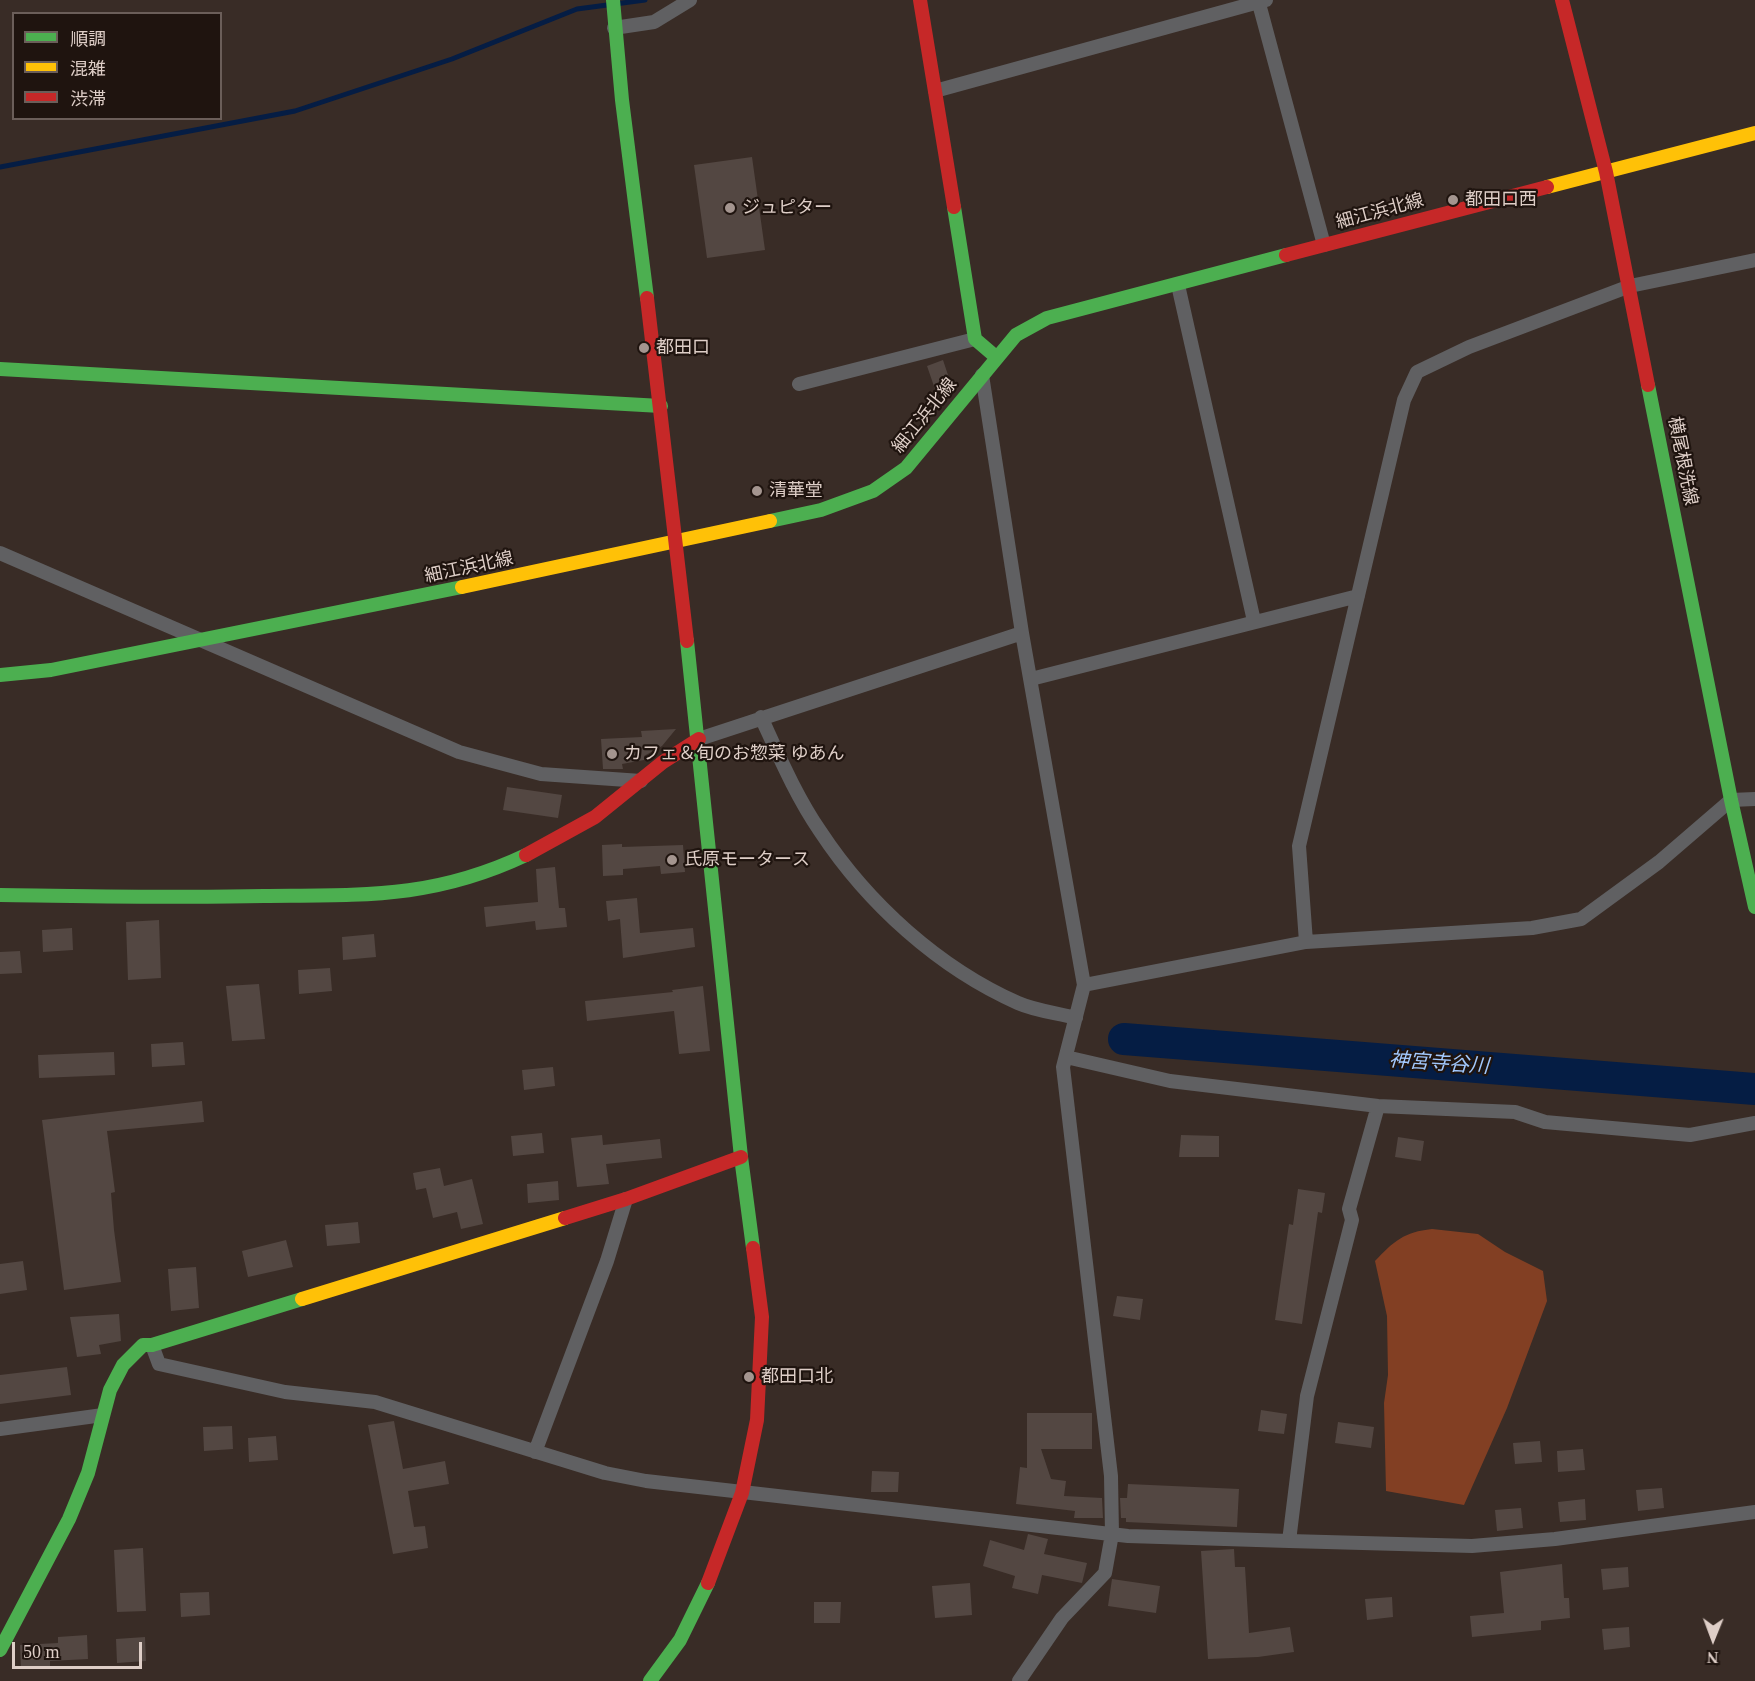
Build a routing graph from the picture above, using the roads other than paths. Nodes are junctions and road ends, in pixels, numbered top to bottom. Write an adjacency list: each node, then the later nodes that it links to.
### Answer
1 (613, 0): 6 (street)
2 (690, 0): 6 (street)
3 (920, 0): 7 (street)
4 (1562, 0): 9 (street, 横尾根洗線)
5 (1261, 1): 7 (street); 10 (street)
6 (614, 24): 19 (street)
7 (935, 91): 14 (street)
8 (1755, 133): 9 (street)
9 (1606, 172): 10 (street, 細江浜北線); 13 (street, 横尾根洗線)
10 (1324, 245): 12 (street, 細江浜北線)
11 (1755, 260): 13 (street)
12 (1178, 285): 15 (street, 細江浜北線); 23 (street)
13 (1630, 286): 22 (street); 32 (street, 横尾根洗線)
14 (975, 339): 15 (street); 18 (street)
15 (996, 357): 17 (street, 細江浜北線)
16 (0, 369): 19 (street)
17 (982, 375): 20 (street, 細江浜北線); 24 (street)
18 (799, 384)
19 (661, 406): 20 (street)
20 (677, 540): 25 (street, 細江浜北線); 29 (street)
21 (0, 553): 25 (street)
22 (1358, 596): 23 (street); 35 (street)
23 (1254, 621): 27 (street)
24 (1023, 633): 27 (street); 28 (street)
25 (202, 639): 26 (street, 細江浜北線); 30 (street)
26 (0, 675)
27 (1031, 679): 36 (street)
28 (761, 717): 29 (street); 37 (street)
29 (699, 738): 30 (street); 41 (street)
30 (641, 781): 33 (street)
31 (1755, 799): 32 (street)
32 (1731, 800): 34 (street, 横尾根洗線); 35 (street)
33 (0, 895)
34 (1755, 907)
35 (1306, 942): 36 (street)
36 (1084, 985): 37 (street)
37 (1076, 1017): 38 (street)
38 (1066, 1058): 39 (street); 49 (street)
39 (1378, 1106): 40 (street); 50 (street)
40 (1755, 1123)
41 (741, 1157): 42 (street); 47 (street)
42 (626, 1199): 43 (street); 46 (street)
43 (152, 1345): 44 (street); 46 (street)
44 (103, 1415): 45 (street); 51 (street)
45 (0, 1429)
46 (535, 1452): 47 (street)
47 (742, 1493): 49 (street); 52 (street)
48 (1755, 1512): 50 (street)
49 (1112, 1534): 50 (street); 53 (street)
50 (1289, 1541)
51 (0, 1650)
52 (650, 1681)
53 (1019, 1681)

